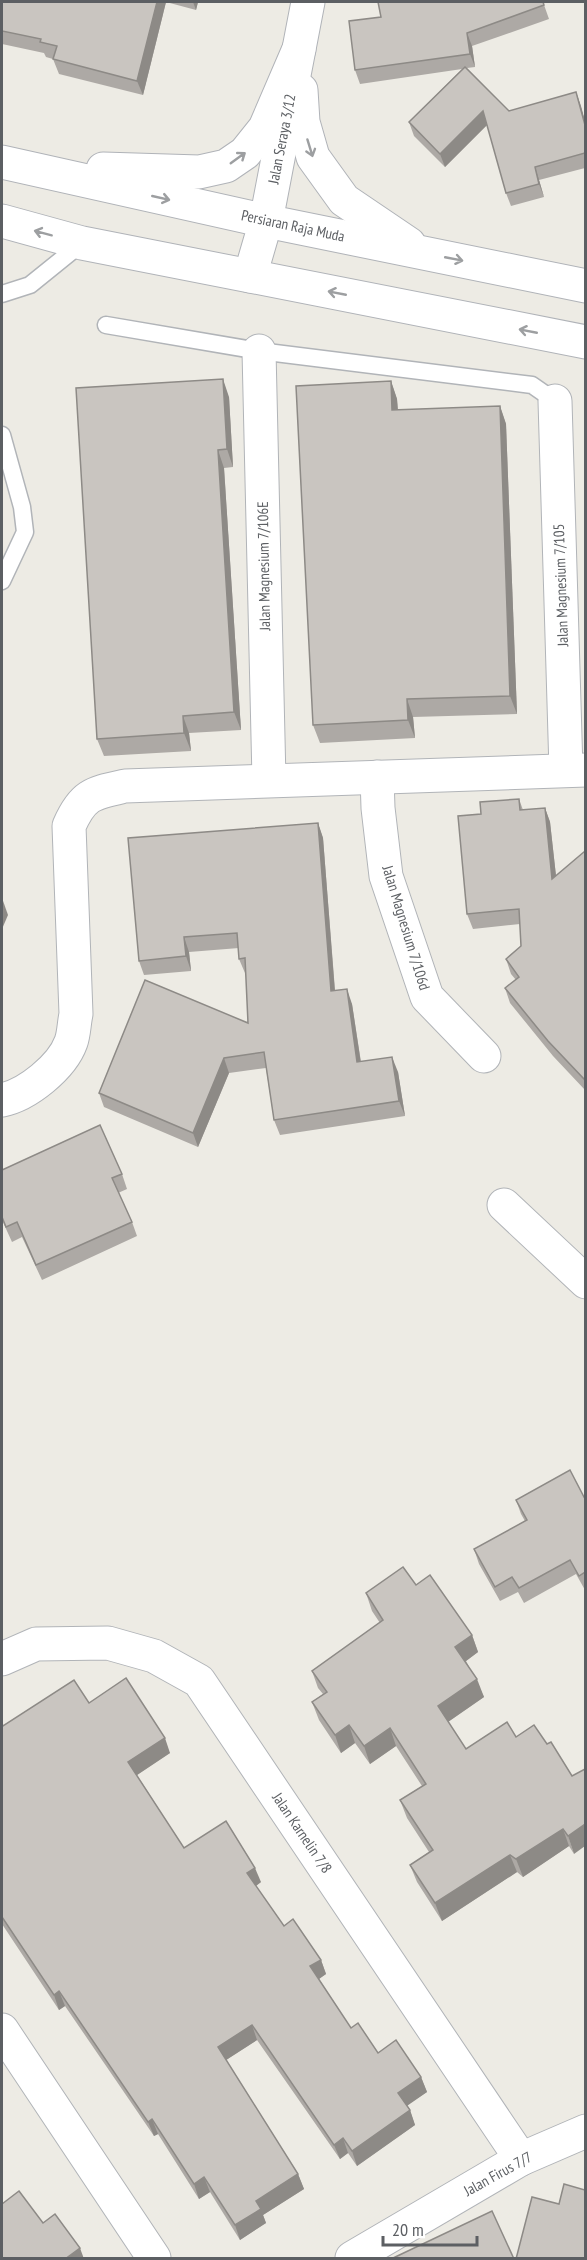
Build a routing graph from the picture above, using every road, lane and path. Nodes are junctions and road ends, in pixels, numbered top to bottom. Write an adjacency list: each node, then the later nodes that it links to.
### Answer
1 (308, 2): 2 (street, Jalan Seraya 3/12)
2 (299, 49): 3 (street, one-way to 2); 5 (street, Jalan Seraya 3/12); 7 (street, one-way to 7)
3 (8, 163): 5 (street, Persiaran Raja Muda, one-way to 5)
4 (2, 221): 6 (street, one-way to 4)
5 (266, 221): 7 (street, Persiaran Raja Muda); 8 (street, Jalan Seraya 3/12)
6 (82, 243): 8 (street); 10 (lane)
7 (423, 253): 9 (street, Persiaran Raja Muda, one-way to 9)
8 (250, 276): 12 (street, one-way to 8)
9 (585, 286)
10 (2, 294)
11 (106, 325): 13 (lane)
12 (585, 342)
13 (259, 351): 14 (lane); 20 (street, Jalan Magnesium 7/106E)
14 (555, 400): 16 (street, Jalan Magnesium 7/105)
15 (2, 435): 17 (lane)
16 (572, 549): 18 (street, Jalan Magnesium 7/105)
17 (2, 581)
18 (576, 770): 19 (street)
19 (377, 777): 20 (street); 21 (street, Jalan Magnesium 7/106d)
20 (270, 780): 22 (street)
21 (483, 1056)
22 (2, 1101)
23 (504, 1205): 24 (street)
24 (585, 1282)
25 (2, 1659): 28 (street, Jalan Karnelin 7/8)
26 (2, 2030): 29 (street)
27 (585, 2131): 28 (street, Jalan Firus 7/7)
28 (520, 2159): 30 (street, Jalan Firus 7/7)
29 (154, 2259)
30 (352, 2259)

